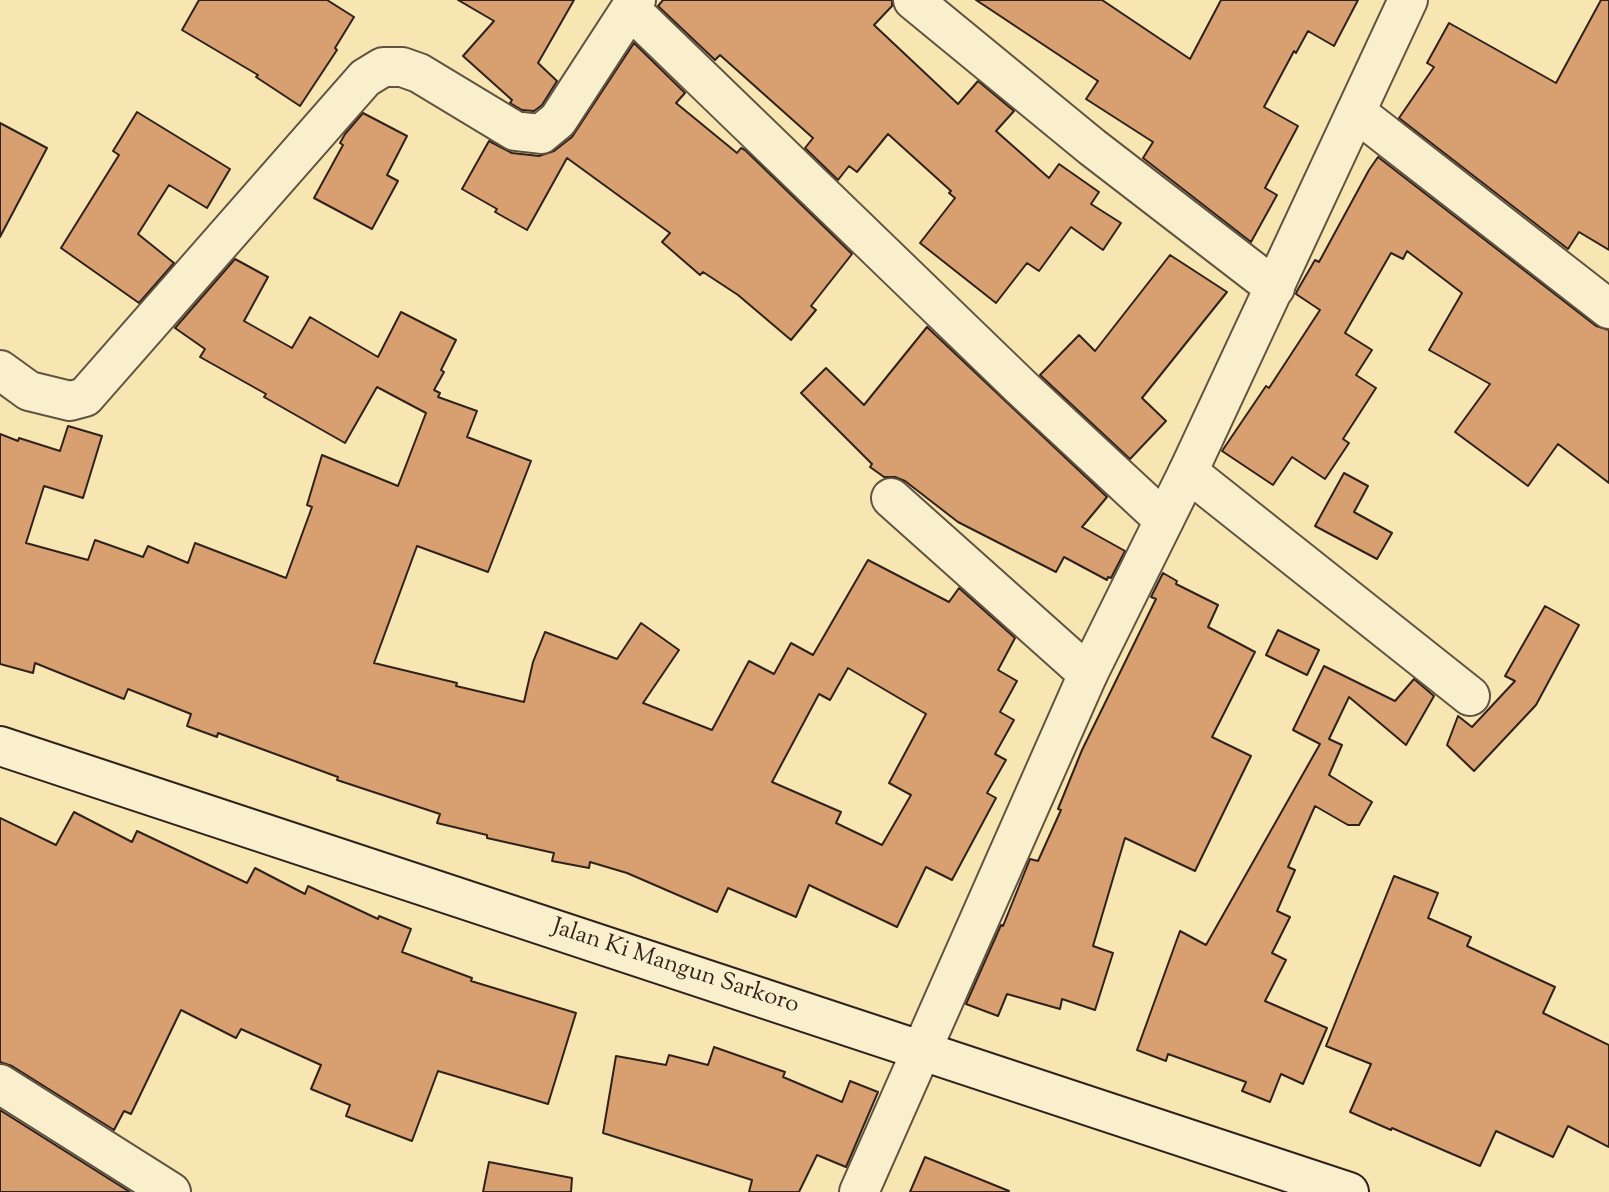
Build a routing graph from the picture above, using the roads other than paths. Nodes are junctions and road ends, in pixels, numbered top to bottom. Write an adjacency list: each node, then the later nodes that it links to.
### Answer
1 (913, 0): 5 (street)
2 (1408, 0): 4 (street)
3 (633, 5): 7 (street); 10 (street)
4 (1356, 112): 5 (street); 6 (street)
5 (1275, 288): 8 (street)
6 (1606, 302)
7 (0, 370)
8 (1188, 472): 10 (street); 12 (street)
9 (891, 498): 11 (street)
10 (1164, 520): 11 (street)
11 (1088, 674): 14 (street)
12 (1470, 696)
13 (0, 746): 14 (street, Jalan Ki Mangun Sarkoro)
14 (922, 1050): 17 (street); 18 (street, Jalan Ki Mangun Sarkoro)
15 (0, 1084): 16 (street)
16 (171, 1192)
17 (859, 1192)
18 (1349, 1192)

